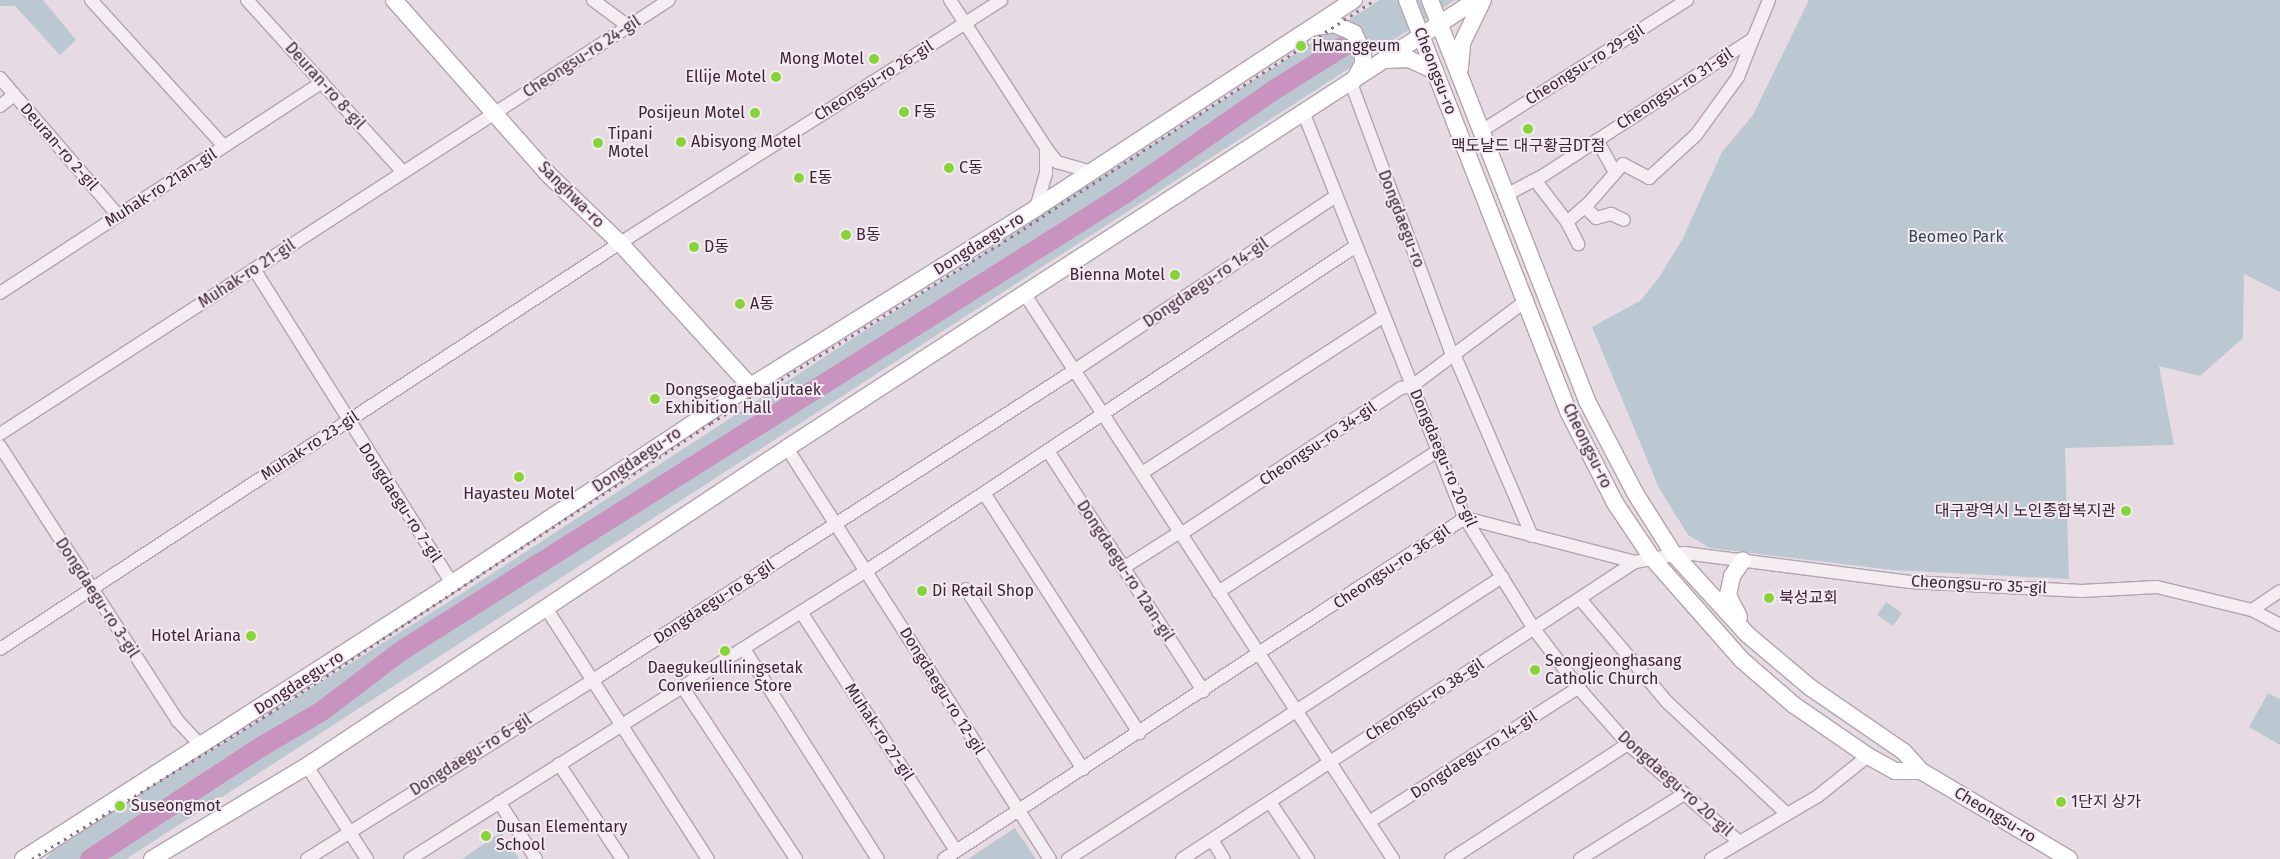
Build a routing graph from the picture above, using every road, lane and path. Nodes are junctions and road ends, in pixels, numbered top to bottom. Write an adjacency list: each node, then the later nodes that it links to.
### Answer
1 (91, 0): 35 (street)
2 (394, 0): 31 (main road, Sanghwa-ro)
3 (593, 0): 19 (street)
4 (669, 0): 19 (street, Cheongsu-ro 24-gil)
5 (950, 0): 17 (street)
6 (1001, 0): 17 (street, Cheongsu-ro 26-gil)
7 (1346, 0): 16 (main road)
8 (1354, 0): 16 (main road, Dongdaegu-ro)
9 (1407, 0): 21 (main road, Cheongsu-ro)
10 (1430, 0): 18 (main road, Cheongsu-ro)
11 (1476, 0): 18 (main road)
12 (1483, 0): 26 (main road)
13 (1687, 0): 33 (street, Cheongsu-ro 29-gil)
14 (1769, 0): 22 (street, Cheongsu-ro 31-gil)
15 (253, 2): 27 (street, Deuran-ro 8-gil)
16 (1334, 13): 20 (main road, Dongdaegu-ro)
17 (965, 23): 36 (street); 48 (street, Cheongsu-ro 26-gil)
18 (1440, 24): 21 (main road); 26 (main road, Cheongsu-ro)
19 (628, 26): 31 (street, Cheongsu-ro 24-gil)
20 (1313, 29): 28 (main road); 39 (main road, Dongdaegu-ro)
21 (1422, 35): 23 (main road); 24 (main road, Cheongsu-ro)
22 (1753, 39): 34 (street, Cheongsu-ro 31-gil); 37 (street, Cheongsu-ro 31-gil)
23 (1382, 61): 24 (main road); 28 (main road)
24 (1435, 71): 54 (main road, Cheongsu-ro)
25 (0, 78): 29 (street, Deuran-ro 2-gil)
26 (1462, 80): 33 (main road, Cheongsu-ro)
27 (322, 82): 35 (street, Muhak-ro 21an-gil); 38 (street, Deuran-ro 8-gil)
28 (1350, 83): 32 (main road); 56 (street, Dongdaegu-ro)
29 (14, 95): 30 (street); 45 (street, Deuran-ro 2-gil)
30 (0, 106)
31 (494, 113): 38 (street, Muhak-ro 21-gil); 48 (main road, Sanghwa-ro)
32 (1304, 114): 42 (street, Dongdaegu-ro 20-gil); 53 (main road)
33 (1483, 130): 41 (main road, Cheongsu-ro)
34 (1597, 140): 37 (street); 40 (street, Cheongsu-ro 31-gil)
35 (224, 146): 45 (street, Muhak-ro 21an-gil)
36 (1046, 148): 39 (street); 44 (street)
37 (1614, 171): 43 (street)
38 (403, 172): 51 (street, Muhak-ro 21-gil)
39 (1092, 172): 44 (main road, Dongdaegu-ro)
40 (1535, 180): 41 (street, Cheongsu-ro 31-gil); 47 (street)
41 (1506, 195): 73 (main road, Cheongsu-ro)
42 (1336, 196): 50 (street, Dongdaegu-ro 20-gil); 57 (street, Dongdaegu-ro 14-gil)
43 (1585, 207): 46 (street); 47 (street)
44 (1036, 208): 59 (main road, Dongdaegu-ro)
45 (118, 215): 52 (street, Muhak-ro 21an-gil)
46 (1624, 220)
47 (1567, 222): 49 (street)
48 (620, 243): 59 (main road, Sanghwa-ro); 61 (street, Muhak-ro 23-gil)
49 (1578, 244)
50 (1356, 246): 55 (street, Dongdaegu-ro 20-gil); 60 (street)
51 (254, 269): 61 (street, Dongdaegu-ro 7-gil); 62 (street, Muhak-ro 21-gil)
52 (0, 293)
53 (1024, 293): 57 (street); 64 (main road)
54 (1527, 300): 56 (street, Cheongsu-ro 34-gil); 74 (main road, Cheongsu-ro)
55 (1384, 316): 58 (street, Dongdaegu-ro 20-gil); 67 (street)
56 (1453, 354): 58 (street, Cheongsu-ro 34-gil); 72 (street)
57 (1076, 370): 60 (street); 70 (street)
58 (1412, 386): 66 (street, Dongdaegu-ro 20-gil); 71 (street, Cheongsu-ro 34-gil)
59 (750, 387): 80 (main road, Dongdaegu-ro)
60 (1105, 414): 65 (street); 67 (street)
61 (348, 422): 80 (street, Dongdaegu-ro 7-gil); 81 (street, Muhak-ro 23-gil)
62 (0, 434)
63 (0, 446): 81 (street, Dongdaegu-ro 3-gil)
64 (787, 448): 70 (street, Dongdaegu-ro 12-gil); 86 (main road)
65 (1048, 451): 68 (street); 77 (street, Dongdaegu-ro 12an-gil)
66 (1438, 451): 69 (street, Dongdaegu-ro 20-gil); 84 (street)
67 (1142, 473): 71 (street)
68 (984, 494): 78 (street); 101 (street)
69 (1465, 518): 72 (street, Cheongsu-ro 36-gil); 79 (street, Dongdaegu-ro 20-gil); 94 (street, Cheongsu-ro 36-gil)
70 (835, 523): 78 (street, Dongdaegu-ro 12-gil); 95 (street, Dongdaegu-ro 8-gil)
71 (1181, 533): 77 (street); 84 (street)
72 (1532, 536): 76 (street, Cheongsu-ro 36-gil)
73 (1673, 553): 74 (street, Cheongsu-ro 36-gil); 75 (street, Cheongsu-ro 35-gil); 91 (main road, Cheongsu-ro)
74 (1652, 558): 76 (street, Cheongsu-ro 36-gil); 104 (main road, Cheongsu-ro)
75 (1744, 560): 87 (street, Cheongsu-ro 35-gil); 91 (main road)
76 (1635, 562): 85 (street, Cheongsu-ro 38-gil)
77 (1123, 568): 98 (street, Dongdaegu-ro 12an-gil)
78 (866, 571): 88 (street); 113 (street, Dongdaegu-ro 12-gil)
79 (1502, 577): 90 (street, Dongdaegu-ro 20-gil); 99 (street)
80 (452, 584): 103 (main road, Dongdaegu-ro)
81 (91, 589): 92 (street, Muhak-ro 23-gil); 103 (street, Dongdaegu-ro 3-gil)
82 (966, 589): 108 (street)
83 (2280, 591): 87 (street)
84 (1218, 592): 94 (street)
85 (1580, 600): 90 (street, Cheongsu-ro 38-gil); 114 (street)
86 (546, 608): 95 (street); 107 (main road)
87 (2252, 610): 89 (street, Cheongsu-ro 35-gil)
88 (801, 612): 93 (street); 120 (street, Muhak-ro 27-gil)
89 (2280, 625)
90 (1534, 629): 96 (street, Dongdaegu-ro 20-gil); 105 (street, Cheongsu-ro 38-gil)
91 (1748, 635): 109 (main road, Cheongsu-ro)
92 (0, 648)
93 (744, 649): 97 (street); 131 (street)
94 (1258, 656): 98 (street, Cheongsu-ro 36-gil); 99 (street)
95 (593, 680): 100 (street); 116 (street, Dongdaegu-ro 6-gil)
96 (1579, 687): 102 (street, Dongdaegu-ro 20-gil); 115 (street, Dongdaegu-ro 14-gil)
97 (683, 688): 100 (street); 130 (street)
98 (1203, 691): 101 (street, Cheongsu-ro 36-gil)
99 (1295, 711): 105 (street); 134 (street)
100 (621, 725): 106 (street); 129 (street)
101 (1139, 732): 108 (street, Cheongsu-ro 36-gil)
102 (1628, 744): 110 (street, Dongdaegu-ro 20-gil); 139 (street)
103 (201, 746): 119 (main road, Dongdaegu-ro)
104 (1868, 756): 109 (main road, Cheongsu-ro); 114 (street)
105 (1330, 763): 112 (street, Cheongsu-ro 38-gil); 115 (street)
106 (559, 764): 111 (street); 128 (street)
107 (308, 766): 116 (street); 123 (main road)
108 (1083, 769): 113 (street, Cheongsu-ro 36-gil)
109 (1921, 771): 142 (main road, Cheongsu-ro)
110 (1684, 794): 118 (street, Dongdaegu-ro 20-gil); 140 (street)
111 (499, 802): 126 (street); 127 (street)
112 (1270, 802): 117 (street, Cheongsu-ro 38-gil); 137 (street)
113 (1018, 811): 120 (street, Cheongsu-ro 36-gil); 133 (street, Dongdaegu-ro 12-gil)
114 (1787, 814): 118 (street)
115 (1369, 822): 138 (street)
116 (349, 830): 124 (street, Dongdaegu-ro 6-gil); 125 (street)
117 (1212, 840): 135 (street, Cheongsu-ro 38-gil); 136 (street)
118 (1739, 842): 141 (street)
119 (48, 843): 121 (main road, Dongdaegu-ro); 122 (main road)
120 (956, 851): 132 (street, Cheongsu-ro 36-gil)
121 (23, 859)
122 (40, 859)
123 (152, 859)
124 (307, 859)
125 (367, 859)
126 (410, 859)
127 (536, 859)
128 (622, 859)
129 (708, 859)
130 (796, 859)
131 (878, 859)
132 (944, 859)
133 (1050, 859)
134 (1068, 859)
135 (1182, 859)
136 (1224, 859)
137 (1308, 859)
138 (1393, 859)
139 (1451, 859)
140 (1580, 859)
141 (1711, 859)
142 (2069, 859)

